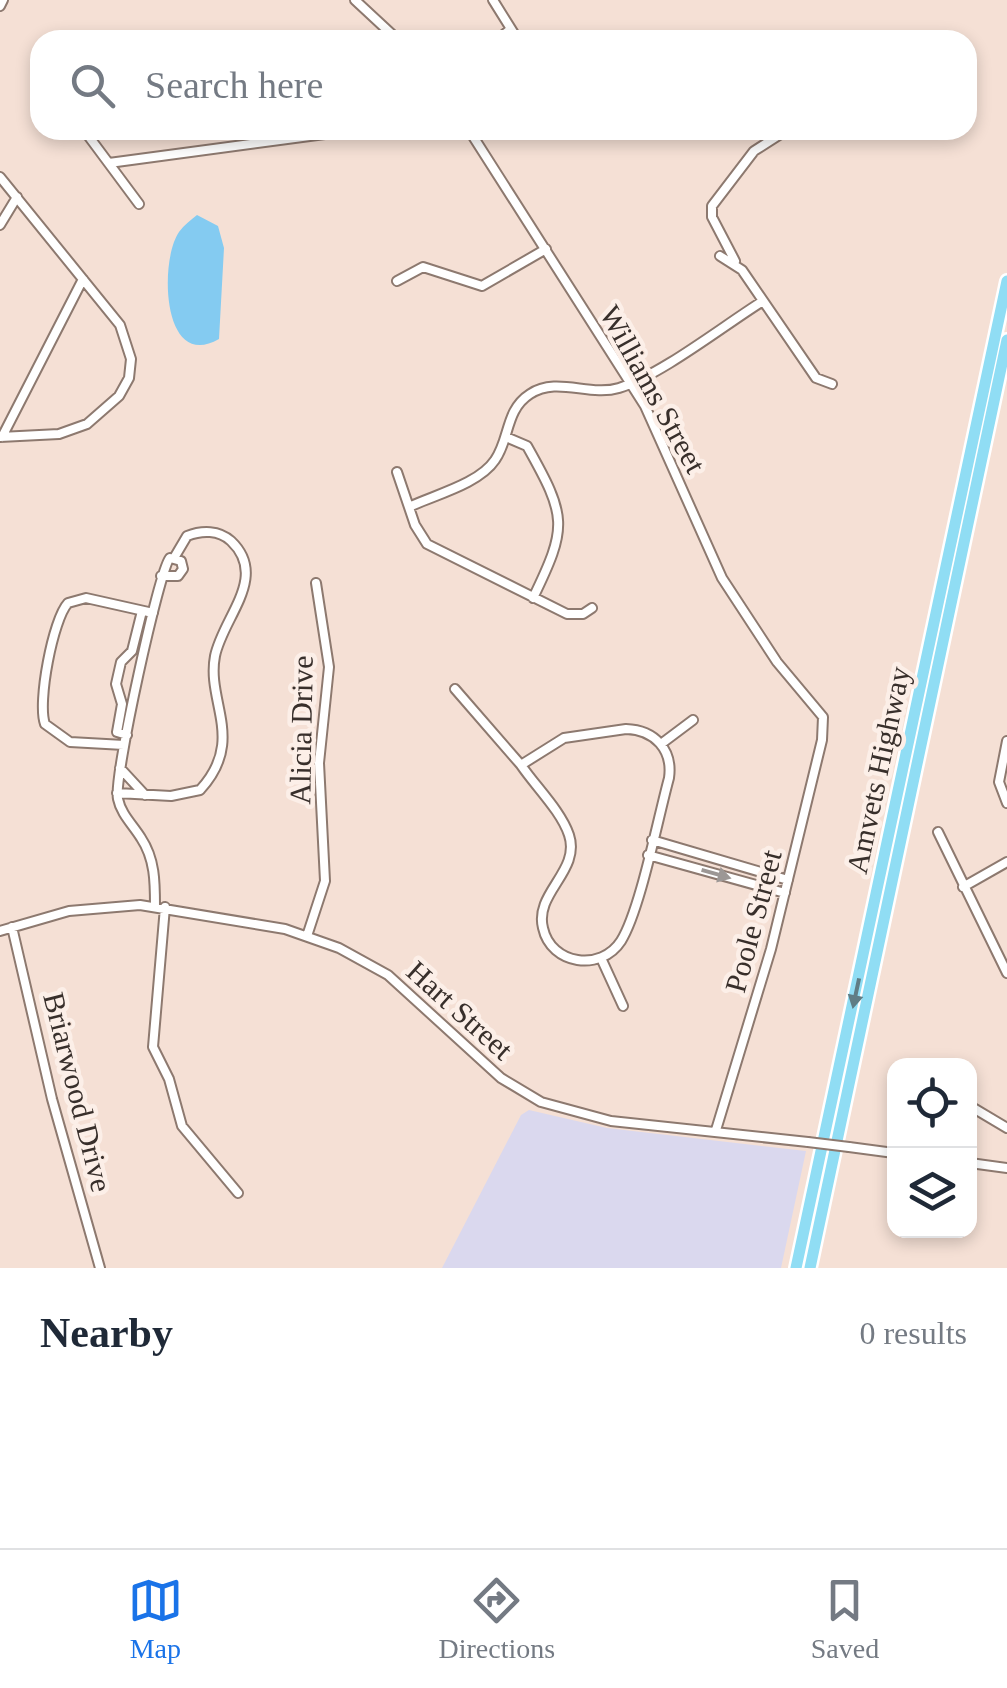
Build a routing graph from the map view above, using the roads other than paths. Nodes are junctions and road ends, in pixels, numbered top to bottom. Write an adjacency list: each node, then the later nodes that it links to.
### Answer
1 (355, 0): 4 (street)
2 (493, 0): 3 (street)
3 (510, 29)
4 (387, 30)
5 (92, 140): 9 (street)
6 (280, 140): 9 (street)
7 (475, 140): 14 (street, Williams Street)
8 (771, 140): 16 (street)
9 (109, 163): 12 (street)
10 (0, 177): 11 (street)
11 (17, 197): 13 (street); 17 (street)
12 (139, 204)
13 (0, 224)
14 (546, 249): 18 (street); 22 (street, Williams Street)
15 (720, 256): 16 (street)
16 (734, 262): 20 (street)
17 (83, 279): 25 (street); 25 (street)
18 (396, 281)
19 (1007, 281): 67 (highway, Amvets Highway, one-way to 67)
20 (763, 301): 22 (street); 23 (street)
21 (1007, 340): 68 (highway, Amvets Highway)
22 (632, 384): 24 (street); 37 (street, Williams Street)
23 (832, 384)
24 (506, 436): 27 (street); 31 (street)
25 (1, 437)
26 (397, 472): 27 (street)
27 (408, 507): 31 (street)
28 (174, 558): 29 (street); 29 (street); 44 (street)
29 (162, 576): 34 (street)
30 (316, 583): 55 (street, Alicia Drive)
31 (533, 598): 32 (street)
32 (592, 608)
33 (142, 610): 34 (street); 38 (street); 38 (street)
34 (153, 613): 38 (street)
35 (455, 689): 41 (street)
36 (694, 720): 40 (street)
37 (824, 721): 50 (street, Poole Street)
38 (126, 740): 42 (street)
39 (1007, 741): 45 (street)
40 (661, 744): 41 (street); 47 (street)
41 (521, 765): 56 (street)
42 (120, 768): 43 (street); 44 (street)
43 (116, 793): 44 (street); 53 (street)
44 (145, 796)
45 (1007, 803)
46 (938, 832): 51 (street)
47 (652, 840): 48 (street); 50 (street)
48 (648, 855): 52 (street, one-way to 52); 56 (street)
49 (1007, 862): 51 (street)
50 (788, 880): 52 (street, Poole Street)
51 (964, 887): 57 (street)
52 (784, 893): 61 (street, Poole Street)
53 (160, 906): 54 (street, Hart Street); 55 (street, Hart Street); 65 (street)
54 (4, 927): 66 (street, Briarwood Drive)
55 (307, 936): 61 (street, Hart Street)
56 (601, 958): 58 (street)
57 (1007, 973)
58 (623, 1006)
59 (977, 1110): 60 (street)
60 (1007, 1128)
61 (716, 1130): 62 (street, Hart Street, bridge)
62 (887, 1152)
63 (977, 1165): 64 (street)
64 (1007, 1168)
65 (238, 1194)
66 (100, 1268)
67 (796, 1268)
68 (810, 1268)

